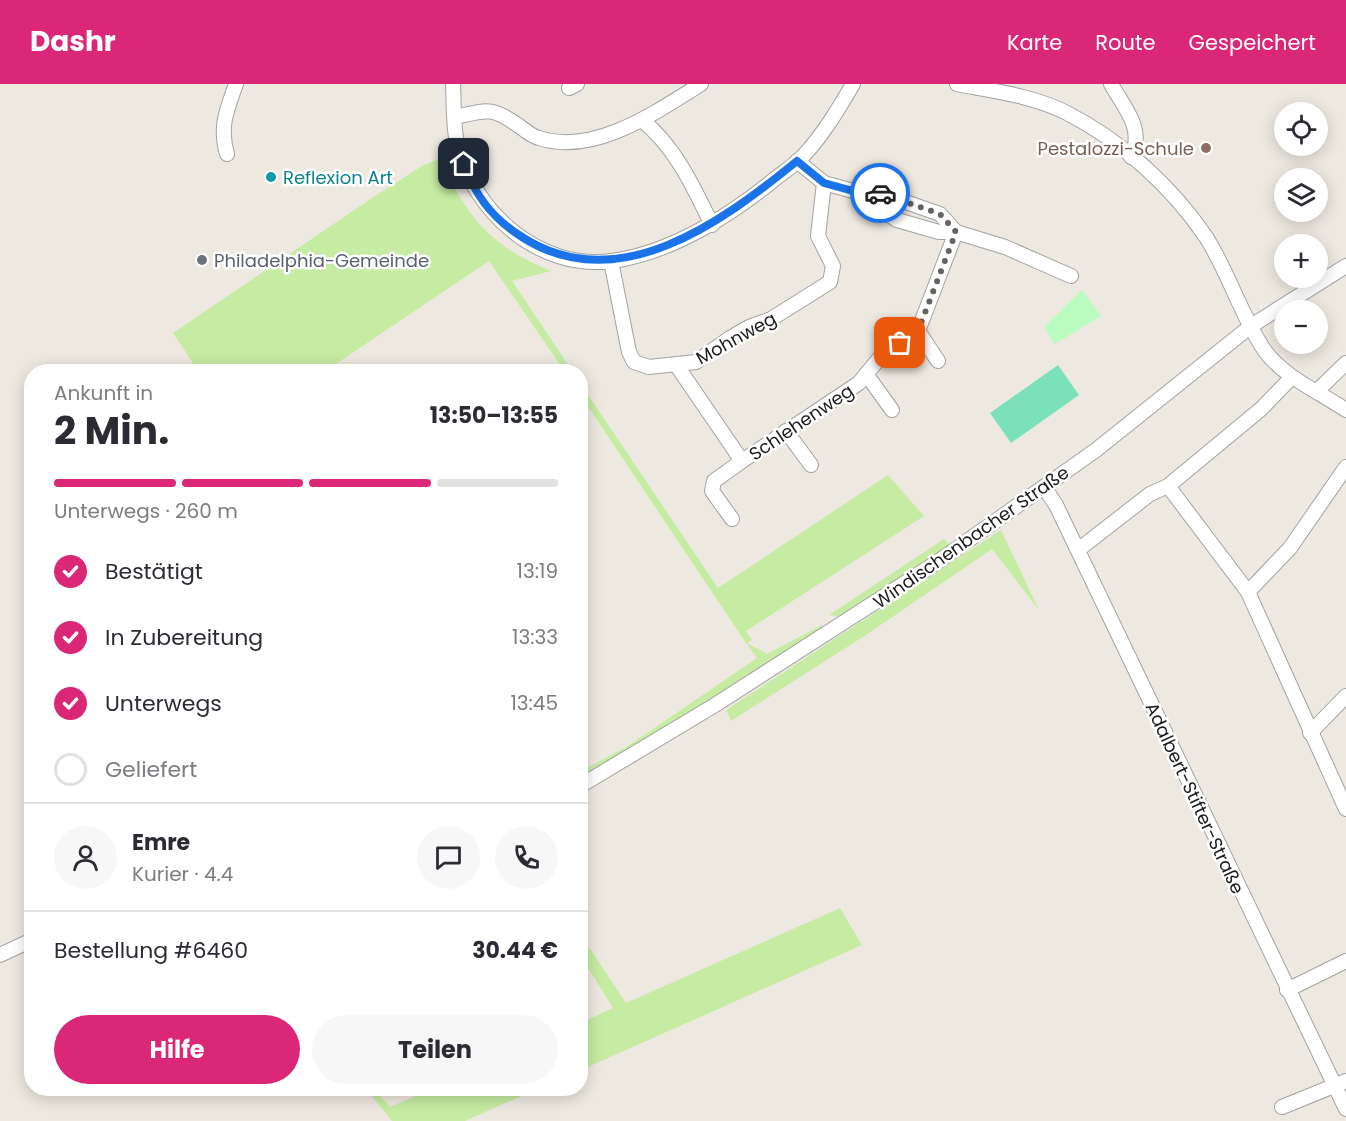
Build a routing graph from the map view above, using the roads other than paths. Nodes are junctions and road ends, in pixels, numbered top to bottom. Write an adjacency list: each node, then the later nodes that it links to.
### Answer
1 (236, 84): 9 (street)
2 (453, 84): 7 (street)
3 (700, 84): 8 (street)
4 (853, 84): 11 (street)
5 (957, 84): 10 (street)
6 (1111, 84): 10 (street)
7 (455, 117): 8 (street); 16 (street)
8 (642, 120): 14 (street)
9 (227, 154)
10 (1131, 157): 19 (street)
11 (797, 161): 12 (street); 14 (street)
12 (824, 183): 13 (street); 23 (street, Mohnweg)
13 (867, 191): 15 (street); 15 (street)
14 (712, 225): 16 (street)
15 (956, 232): 18 (street); 20 (street)
16 (611, 261): 23 (street, Mohnweg)
17 (1346, 266): 19 (street, Windischenbacher Straße)
18 (1071, 276)
19 (1251, 326): 25 (street); 34 (street, Windischenbacher Straße)
20 (918, 331): 21 (street); 24 (street, Schlehenweg)
21 (938, 361)
22 (1346, 363): 26 (street)
23 (677, 366): 30 (street, Schlehenweg)
24 (866, 374): 27 (street); 29 (street, Schlehenweg)
25 (1292, 376): 26 (street); 33 (street)
26 (1317, 391): 28 (street)
27 (892, 410)
28 (1346, 410)
29 (786, 431): 30 (street, Schlehenweg); 31 (street)
30 (742, 461): 35 (street)
31 (811, 465)
32 (1346, 468): 37 (street)
33 (1168, 486): 36 (street); 37 (street)
34 (1044, 487): 36 (street, Adalbert-Stifter-Straße); 40 (street, Windischenbacher Straße)
35 (732, 519)
36 (1078, 550): 45 (street, Adalbert-Stifter-Straße)
37 (1248, 592): 39 (street)
38 (1346, 696): 39 (street)
39 (1310, 733): 41 (street)
40 (588, 781)
41 (1346, 809)
42 (24, 943): 43 (street)
43 (2, 953)
44 (1346, 961): 45 (street)
45 (1287, 990): 46 (street, Adalbert-Stifter-Straße)
46 (1340, 1083): 47 (street); 48 (street, Adalbert-Stifter-Straße)
47 (1282, 1107)
48 (1346, 1109)

